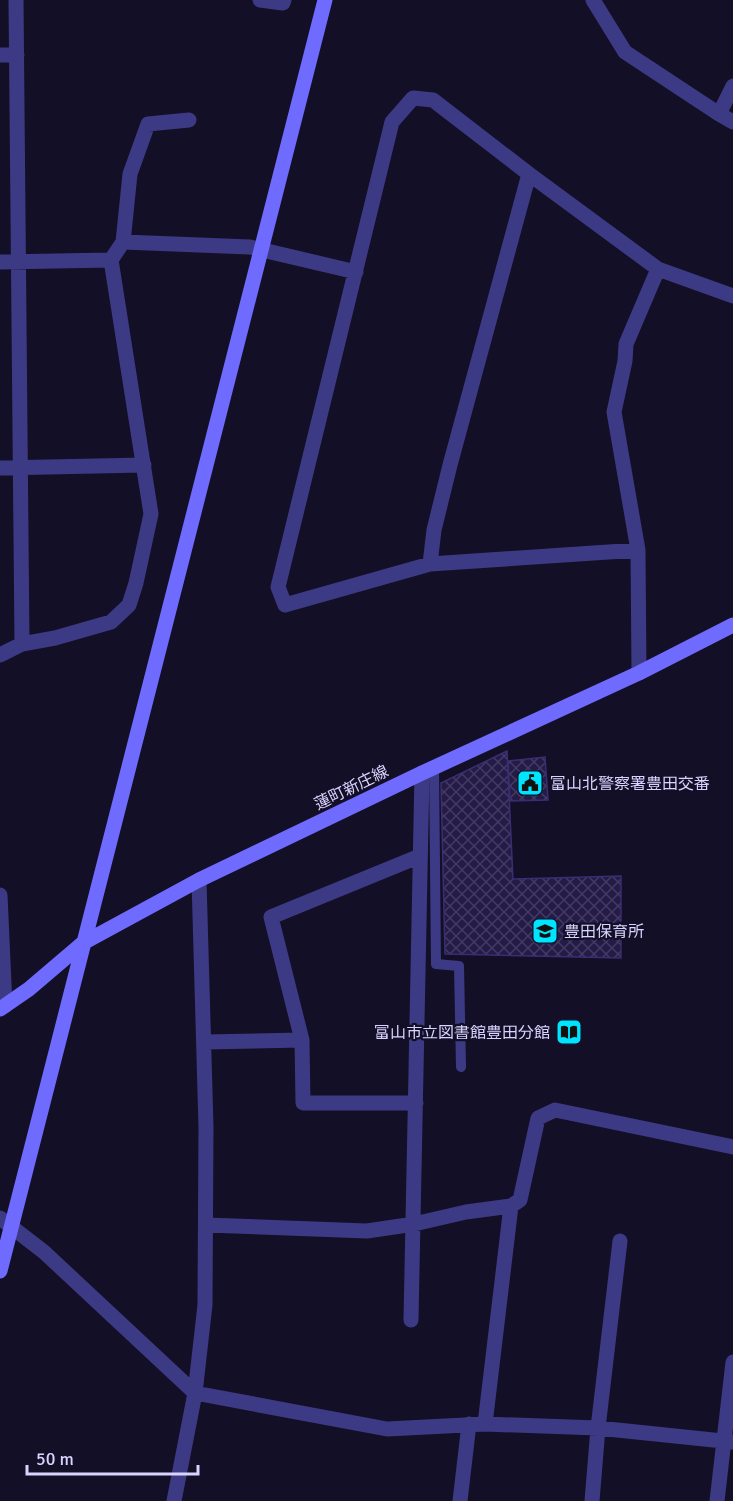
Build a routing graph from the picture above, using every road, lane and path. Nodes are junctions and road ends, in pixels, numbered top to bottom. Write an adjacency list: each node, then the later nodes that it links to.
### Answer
1 (16, 0): 7 (street)
2 (260, 0): 3 (street)
3 (284, 0)
4 (325, 0): 13 (street)
5 (593, 0): 9 (street)
6 (0, 55): 7 (street)
7 (17, 55): 16 (street)
8 (733, 86): 9 (street)
9 (726, 118)
10 (189, 120): 12 (street)
11 (529, 174): 17 (street); 18 (street); 24 (street)
12 (123, 242): 13 (street); 14 (street)
13 (261, 251): 18 (street); 33 (street)
14 (111, 260): 16 (street); 20 (street)
15 (0, 262): 16 (street)
16 (20, 262): 22 (street)
17 (658, 269): 19 (street); 23 (street)
18 (356, 272): 24 (street)
19 (733, 296)
20 (144, 465): 22 (street); 26 (street)
21 (0, 468): 22 (street)
22 (21, 468): 26 (street)
23 (638, 550): 24 (street); 28 (street)
24 (430, 564)
25 (733, 625): 28 (street, 蓮町新庄線)
26 (22, 644): 27 (street)
27 (0, 655)
28 (639, 673): 29 (street, 蓮町新庄線)
29 (428, 770): 30 (street); 31 (street, 蓮町新庄線); 37 (lane)
30 (420, 856): 35 (street); 38 (street)
31 (199, 880): 33 (street, 蓮町新庄線); 36 (street)
32 (0, 895): 34 (street)
33 (83, 943): 34 (street, 蓮町新庄線); 41 (street)
34 (3, 1007)
35 (302, 1041): 36 (street); 38 (street)
36 (205, 1042): 43 (street)
37 (460, 1067)
38 (416, 1103): 42 (street)
39 (733, 1147): 40 (street)
40 (511, 1206): 42 (street); 49 (street)
41 (5, 1223): 45 (street); 48 (street)
42 (414, 1224): 43 (street); 46 (street)
43 (206, 1225): 48 (street)
44 (621, 1241): 51 (street)
45 (0, 1271)
46 (411, 1320)
47 (733, 1362): 52 (street)
48 (195, 1392): 50 (street); 53 (street)
49 (485, 1424): 50 (street); 51 (street)
50 (469, 1425): 54 (street)
51 (598, 1428): 52 (street); 55 (street)
52 (729, 1441): 56 (street)
53 (174, 1501)
54 (460, 1501)
55 (592, 1501)
56 (717, 1501)

